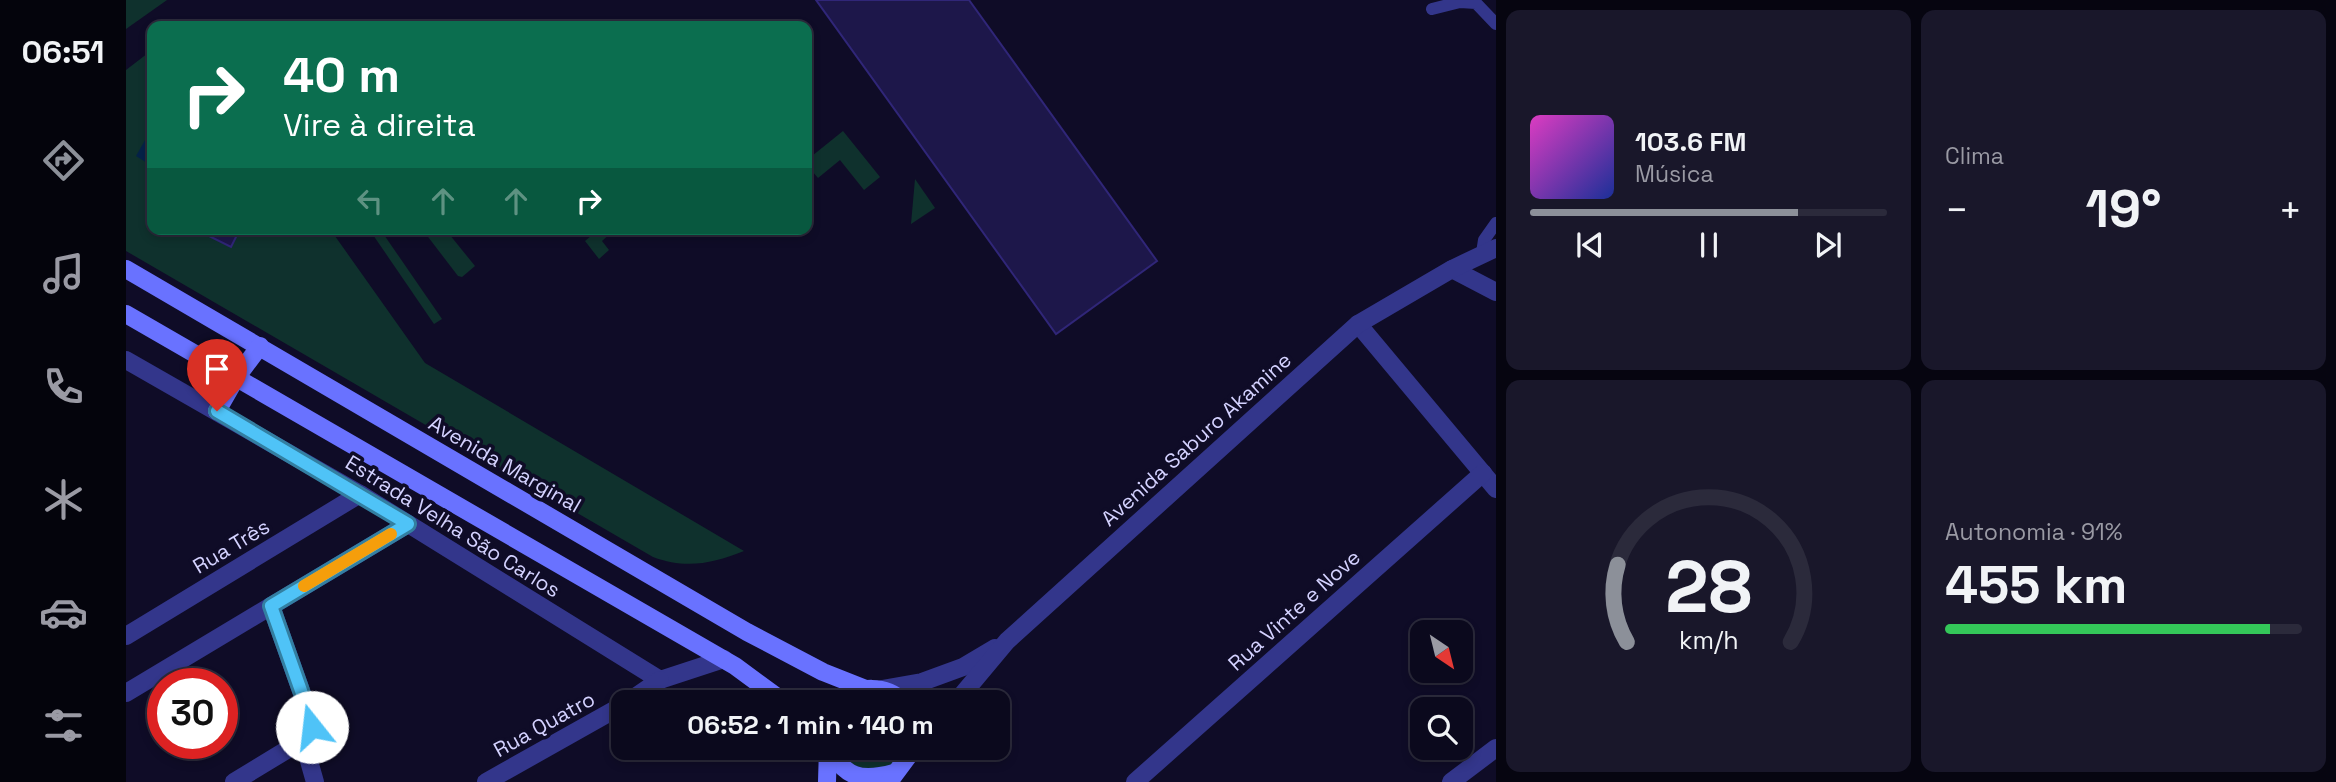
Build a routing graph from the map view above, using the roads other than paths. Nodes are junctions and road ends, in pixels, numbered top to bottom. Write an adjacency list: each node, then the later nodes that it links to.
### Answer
1 (1432, 9): 2 (lane)
2 (1496, 24)
3 (1496, 223): 4 (lane)
4 (1489, 251): 6 (street, Avenida Saburo Akamine)
5 (126, 269): 10 (street, Avenida Marginal)
6 (1452, 269): 7 (street); 9 (street, Avenida Saburo Akamine)
7 (1496, 292)
8 (126, 314): 12 (street)
9 (1359, 324): 14 (street); 20 (street, Avenida Saburo Akamine)
10 (260, 346): 12 (street); 23 (street, Avenida Marginal)
11 (126, 360): 13 (street, Estrada Velha São Carlos)
12 (236, 378): 13 (street); 21 (street)
13 (217, 411): 16 (street, Estrada Velha São Carlos)
14 (1483, 473): 15 (street); 41 (street, Rua Vinte e Nove)
15 (1496, 489)
16 (360, 494): 17 (street, Estrada Velha São Carlos); 19 (street, Rua Três)
17 (408, 524): 18 (street); 22 (street, Estrada Velha São Carlos)
18 (271, 606): 29 (street); 31 (street)
19 (126, 636)
20 (1007, 640): 23 (street); 28 (street, Avenida Saburo Akamine)
21 (724, 659): 22 (street); 25 (street)
22 (660, 680): 24 (street, Rua Quatro)
23 (874, 689): 26 (street); 27 (street, Avenida Marginal)
24 (645, 690)
25 (767, 690)
26 (870, 690)
27 (877, 690)
28 (966, 690)
29 (126, 693)
30 (611, 712): 39 (street, Rua Quatro)
31 (303, 740): 37 (street); 38 (street)
32 (1496, 748): 42 (street)
33 (828, 760): 40 (street)
34 (836, 760): 36 (street)
35 (905, 760): 36 (street)
36 (892, 778)
37 (234, 782)
38 (315, 782)
39 (486, 782)
40 (827, 782)
41 (1135, 782)
42 (1451, 782)

